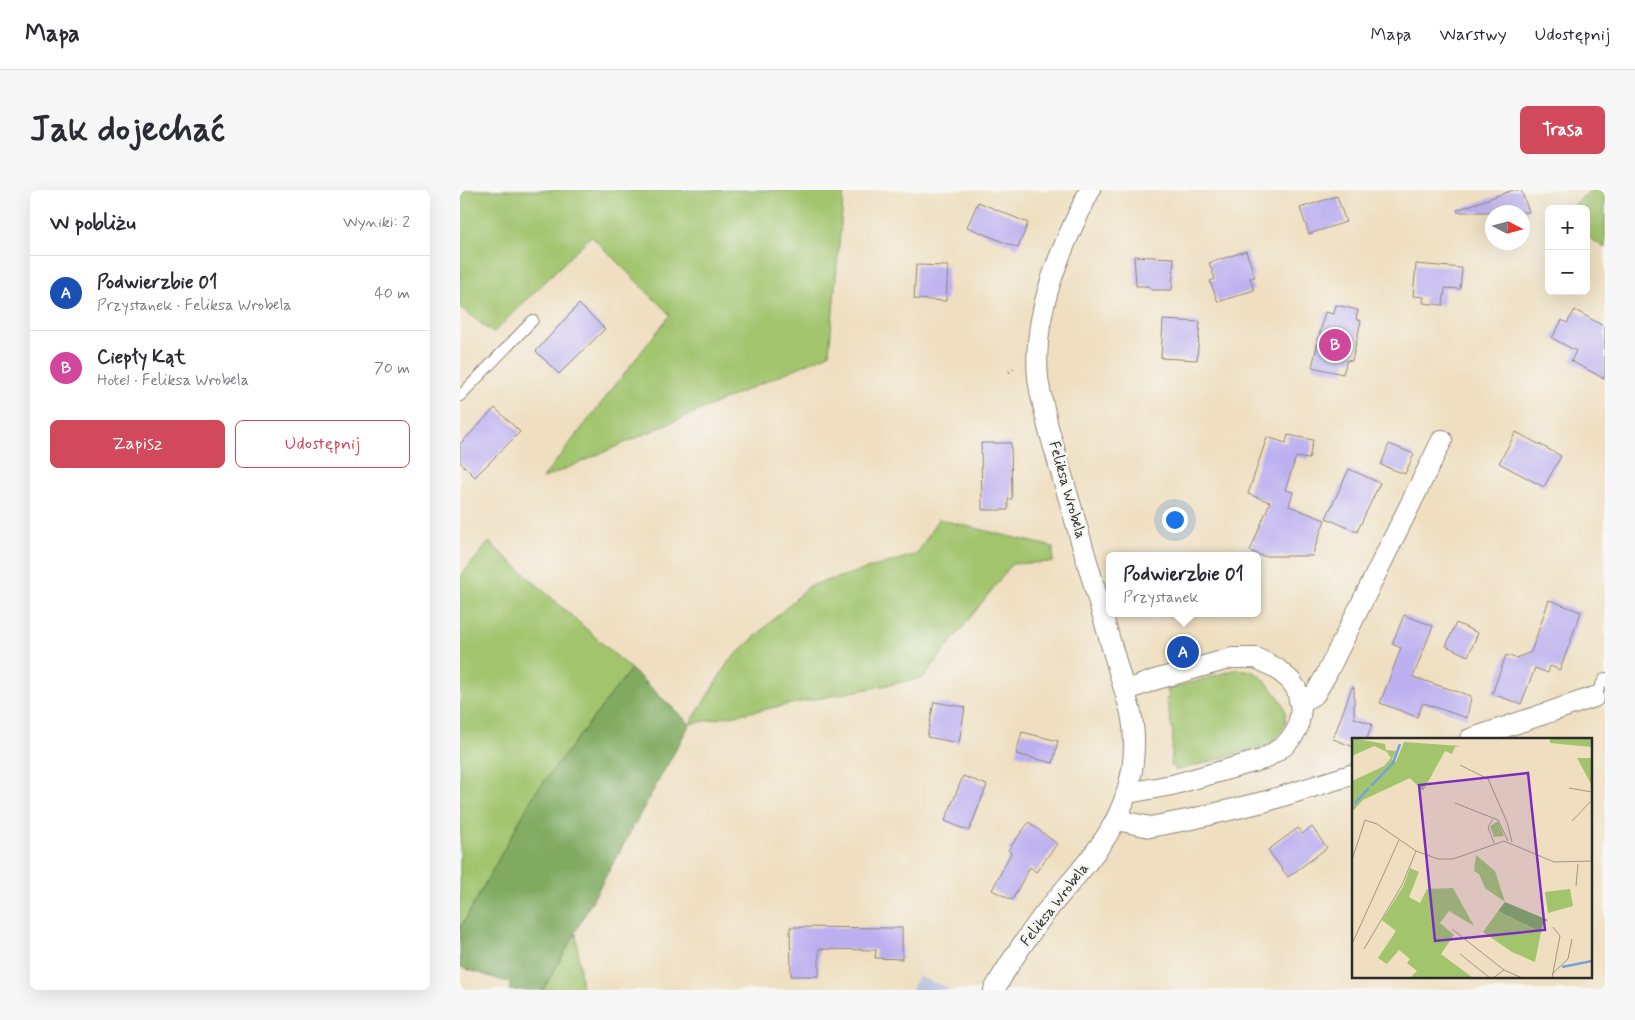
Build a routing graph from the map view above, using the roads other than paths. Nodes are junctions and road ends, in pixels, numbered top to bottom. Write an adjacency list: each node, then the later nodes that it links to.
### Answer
1 (1090, 190): 6 (street, Feliksa Wrobela)
2 (533, 320): 3 (lane)
3 (460, 396)
4 (1442, 440): 8 (street)
5 (1605, 678): 7 (lane)
6 (1125, 691): 8 (street); 11 (street, Feliksa Wrobela)
7 (1594, 696): 9 (street)
8 (1300, 702): 11 (street)
9 (1473, 738)
10 (1352, 775): 12 (street)
11 (1128, 793): 12 (street, Feliksa Wrobela)
12 (1117, 820): 13 (street, Feliksa Wrobela)
13 (994, 990)

